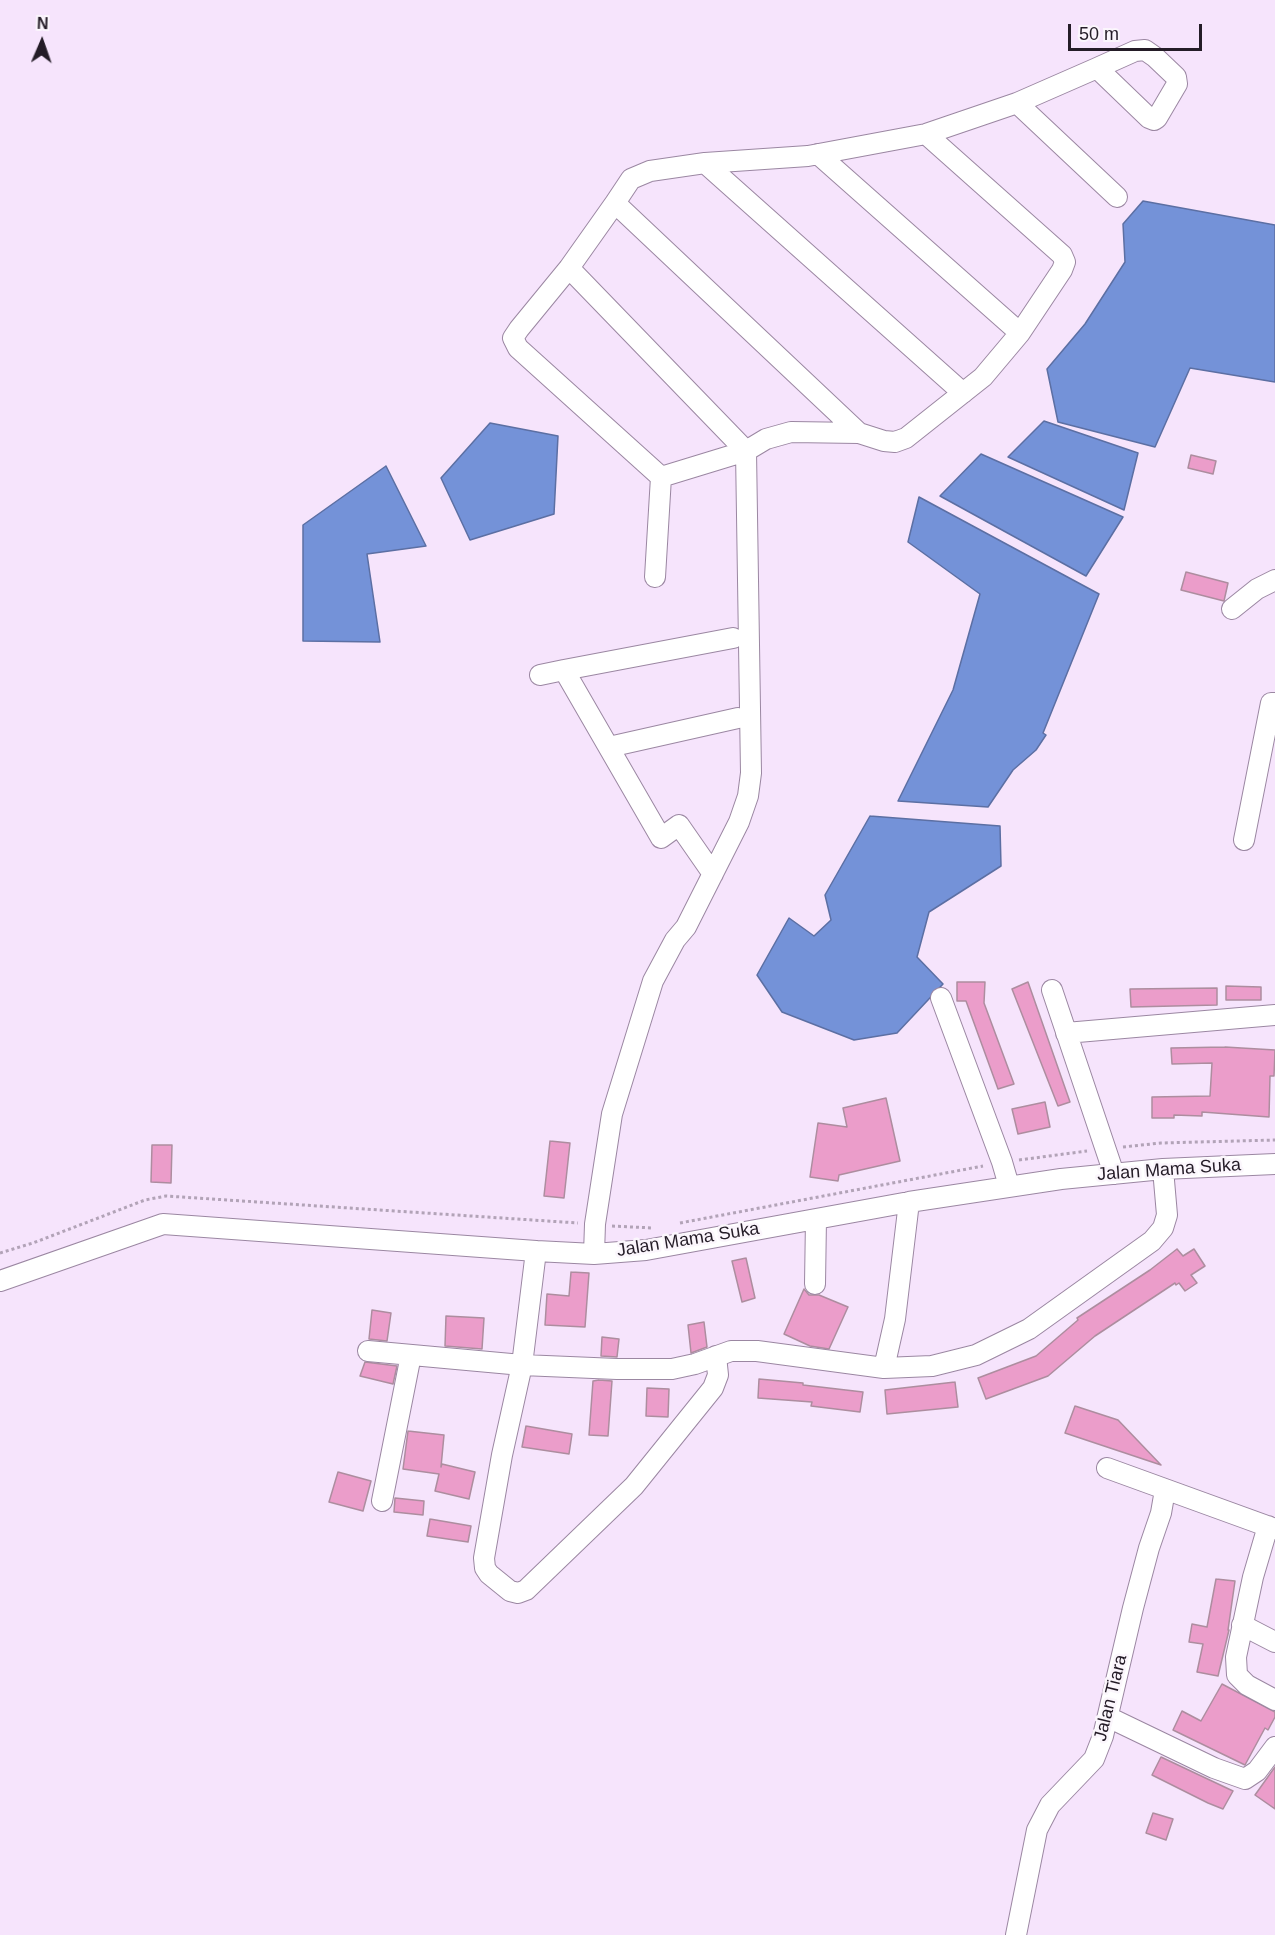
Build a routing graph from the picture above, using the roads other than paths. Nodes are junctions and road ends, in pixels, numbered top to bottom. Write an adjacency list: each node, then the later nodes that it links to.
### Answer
1 (1096, 68): 2 (street)
2 (1017, 103): 3 (street); 6 (street)
3 (926, 134): 4 (street); 9 (street)
4 (818, 154): 5 (street); 9 (street)
5 (705, 163): 7 (street); 10 (street)
6 (1117, 197)
7 (615, 203): 8 (street); 11 (street)
8 (569, 268): 12 (street); 13 (street)
9 (1020, 333): 10 (street)
10 (963, 393): 11 (street)
11 (858, 433): 12 (street)
12 (746, 452): 13 (street); 24 (street)
13 (661, 477): 14 (street)
14 (655, 577)
15 (1275, 580): 16 (street)
16 (1232, 609)
17 (733, 638): 18 (street)
18 (564, 670): 19 (street); 22 (street)
19 (540, 675)
20 (1275, 704): 23 (street)
21 (738, 718): 22 (street)
22 (609, 747): 24 (street)
23 (1244, 840)
24 (713, 874): 36 (street)
25 (1052, 990): 28 (street)
26 (941, 998): 32 (street)
27 (1275, 1015): 28 (street)
28 (1066, 1033): 31 (street)
29 (1275, 1164): 30 (street, Jalan Mama Suka)
30 (1163, 1169): 31 (street, Jalan Mama Suka); 43 (street)
31 (1114, 1174): 32 (street, Jalan Mama Suka)
32 (1009, 1186): 33 (street, Jalan Mama Suka)
33 (909, 1202): 34 (street, Jalan Mama Suka); 43 (street)
34 (816, 1219): 36 (street, Jalan Mama Suka); 38 (street)
35 (536, 1251): 36 (street, Jalan Mama Suka); 37 (street, Jalan Mama Suka); 42 (street)
36 (594, 1254)
37 (0, 1281)
38 (816, 1284)
39 (368, 1351): 40 (street)
40 (411, 1355): 42 (street); 46 (street)
41 (716, 1356): 42 (street); 42 (street); 43 (street)
42 (522, 1365)
43 (884, 1368)
44 (1107, 1468): 45 (street)
45 (1165, 1490): 47 (street); 51 (street, Jalan Tiara)
46 (382, 1501)
47 (1272, 1527): 48 (street)
48 (1242, 1625): 49 (street); 50 (street)
49 (1275, 1642)
50 (1275, 1700)
51 (1108, 1717): 52 (street); 53 (street, Jalan Tiara)
52 (1275, 1747)
53 (1016, 1935)

